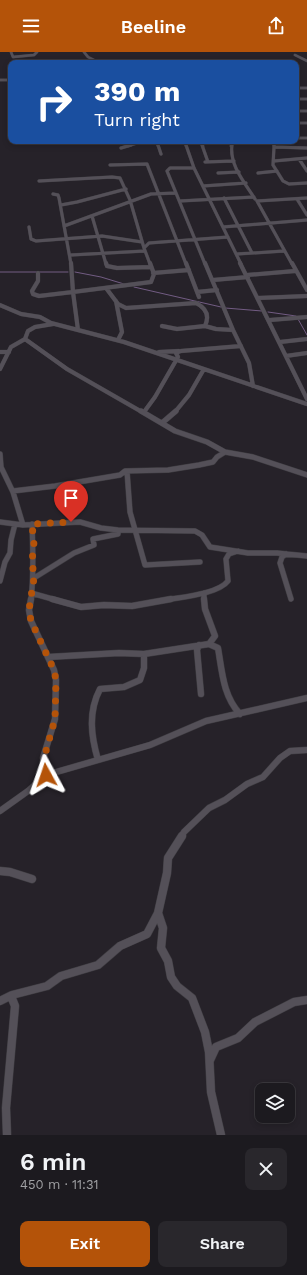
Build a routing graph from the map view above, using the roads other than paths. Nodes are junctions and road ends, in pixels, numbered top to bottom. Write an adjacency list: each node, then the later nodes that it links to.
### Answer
1 (11, 52): 2 (street)
2 (37, 52)
3 (84, 52): 6 (street)
4 (295, 55): 5 (street)
5 (306, 59)
6 (93, 60)
7 (134, 144): 13 (street)
8 (158, 144): 15 (street)
9 (186, 144): 21 (street)
10 (202, 144): 18 (street)
11 (232, 144): 18 (street)
12 (274, 147): 14 (street); 19 (street)
13 (121, 148)
14 (307, 148)
15 (161, 154)
16 (307, 158): 17 (street)
17 (299, 159): 19 (street); 22 (street)
18 (234, 161): 23 (street)
19 (274, 161): 24 (street)
20 (110, 165): 32 (street)
21 (194, 168): 30 (street); 34 (street)
22 (307, 170)
23 (239, 172): 25 (street); 28 (street)
24 (277, 172): 26 (street); 29 (street)
25 (218, 173)
26 (258, 173)
27 (39, 182): 31 (street)
28 (246, 183): 30 (street); 35 (street)
29 (307, 183)
30 (203, 186): 39 (street)
31 (126, 189): 40 (street); 43 (street)
32 (159, 193): 34 (street); 40 (street); 56 (street)
33 (53, 194): 43 (street)
34 (176, 194): 41 (street)
35 (254, 197): 36 (street); 42 (street)
36 (224, 198): 39 (street); 49 (street)
37 (297, 198): 38 (street); 42 (street); 44 (street)
38 (307, 198)
39 (209, 199): 41 (street); 51 (street)
40 (130, 201): 45 (street); 57 (street)
41 (180, 201): 55 (street)
42 (256, 201): 47 (street)
43 (61, 205): 48 (street)
44 (307, 215)
45 (92, 216): 48 (street); 52 (street)
46 (307, 220): 47 (street)
47 (268, 223): 49 (street); 59 (street)
48 (64, 226): 53 (street)
49 (238, 226): 51 (street); 61 (street)
50 (29, 227): 53 (street)
51 (223, 228): 54 (street)
52 (98, 236): 53 (street); 57 (street); 60 (street)
53 (66, 238): 63 (street)
54 (228, 238): 55 (street); 62 (street)
55 (196, 240): 56 (street); 70 (street)
56 (178, 241): 58 (street); 65 (street)
57 (142, 242): 58 (street)
58 (145, 249): 60 (street); 64 (street)
59 (284, 251): 61 (street); 66 (street)
60 (103, 253): 63 (street); 64 (street)
61 (252, 253): 62 (street)
62 (237, 254): 69 (street)
63 (71, 255): 74 (street)
64 (151, 267): 67 (street)
65 (189, 270): 67 (street); 75 (street)
66 (296, 271): 69 (street); 73 (street)
67 (153, 273): 71 (street)
68 (38, 274): 74 (street)
69 (248, 276): 70 (street); 78 (street)
70 (213, 280): 72 (street)
71 (106, 288): 74 (street); 79 (street)
72 (217, 290): 75 (street); 87 (street)
73 (307, 290)
74 (73, 292): 86 (street)
75 (197, 292): 77 (street)
76 (307, 296): 78 (street)
77 (199, 297)
78 (258, 298): 82 (street)
79 (116, 301): 85 (street); 90 (street)
80 (0, 305): 83 (street)
81 (307, 317): 82 (street)
82 (270, 320): 91 (street)
83 (55, 324): 86 (street); 89 (street)
84 (162, 326): 85 (street)
85 (205, 326): 87 (street)
86 (78, 330): 90 (street)
87 (233, 330): 92 (street)
88 (307, 338): 91 (street)
89 (25, 339): 95 (street); 105 (street)
90 (118, 340): 96 (street)
91 (280, 342): 98 (street)
92 (241, 346): 93 (street); 102 (street)
93 (181, 351): 96 (street); 99 (street)
94 (0, 352): 95 (street)
95 (9, 352): 100 (street)
96 (152, 352): 99 (street)
97 (307, 354): 98 (street)
98 (286, 356): 103 (street)
99 (176, 358): 101 (street); 105 (street)
100 (0, 369)
101 (204, 369): 102 (street); 106 (street)
102 (253, 386): 104 (street)
103 (307, 399)
104 (307, 404)
105 (144, 412): 106 (street)
106 (162, 423): 107 (street)
107 (225, 452): 109 (street); 110 (street)
108 (0, 454): 111 (street)
109 (127, 471): 111 (street); 117 (street)
110 (307, 476)
111 (13, 491): 114 (street)
112 (0, 522): 113 (street)
113 (15, 524): 114 (street); 123 (street)
114 (23, 524): 115 (street)
115 (32, 524): 116 (street); 122 (street)
116 (118, 530): 117 (street); 122 (street)
117 (136, 530): 118 (street); 121 (street)
118 (239, 551): 119 (street); 125 (street)
119 (286, 554): 120 (street); 126 (street)
120 (307, 556)
121 (200, 562)
122 (34, 578): 124 (street)
123 (0, 581)
124 (31, 593): 125 (street); 132 (street)
125 (204, 593): 127 (street)
126 (291, 599)
127 (215, 636): 128 (street); 130 (street)
128 (210, 644): 129 (street); 130 (street)
129 (199, 645): 131 (street); 133 (street)
130 (218, 648): 135 (street)
131 (144, 654): 132 (street); 137 (street)
132 (48, 657): 138 (street)
133 (200, 694)
134 (307, 698): 135 (street)
135 (240, 714): 137 (street)
136 (307, 750): 142 (street)
137 (98, 760): 138 (street)
138 (46, 775): 139 (street)
139 (0, 811)
140 (0, 871): 141 (street)
141 (32, 879)
142 (158, 912): 143 (street); 146 (street)
143 (11, 996): 145 (street); 147 (street)
144 (307, 1000): 146 (street)
145 (0, 1001)
146 (209, 1062): 148 (street)
147 (7, 1135)
148 (221, 1135)

